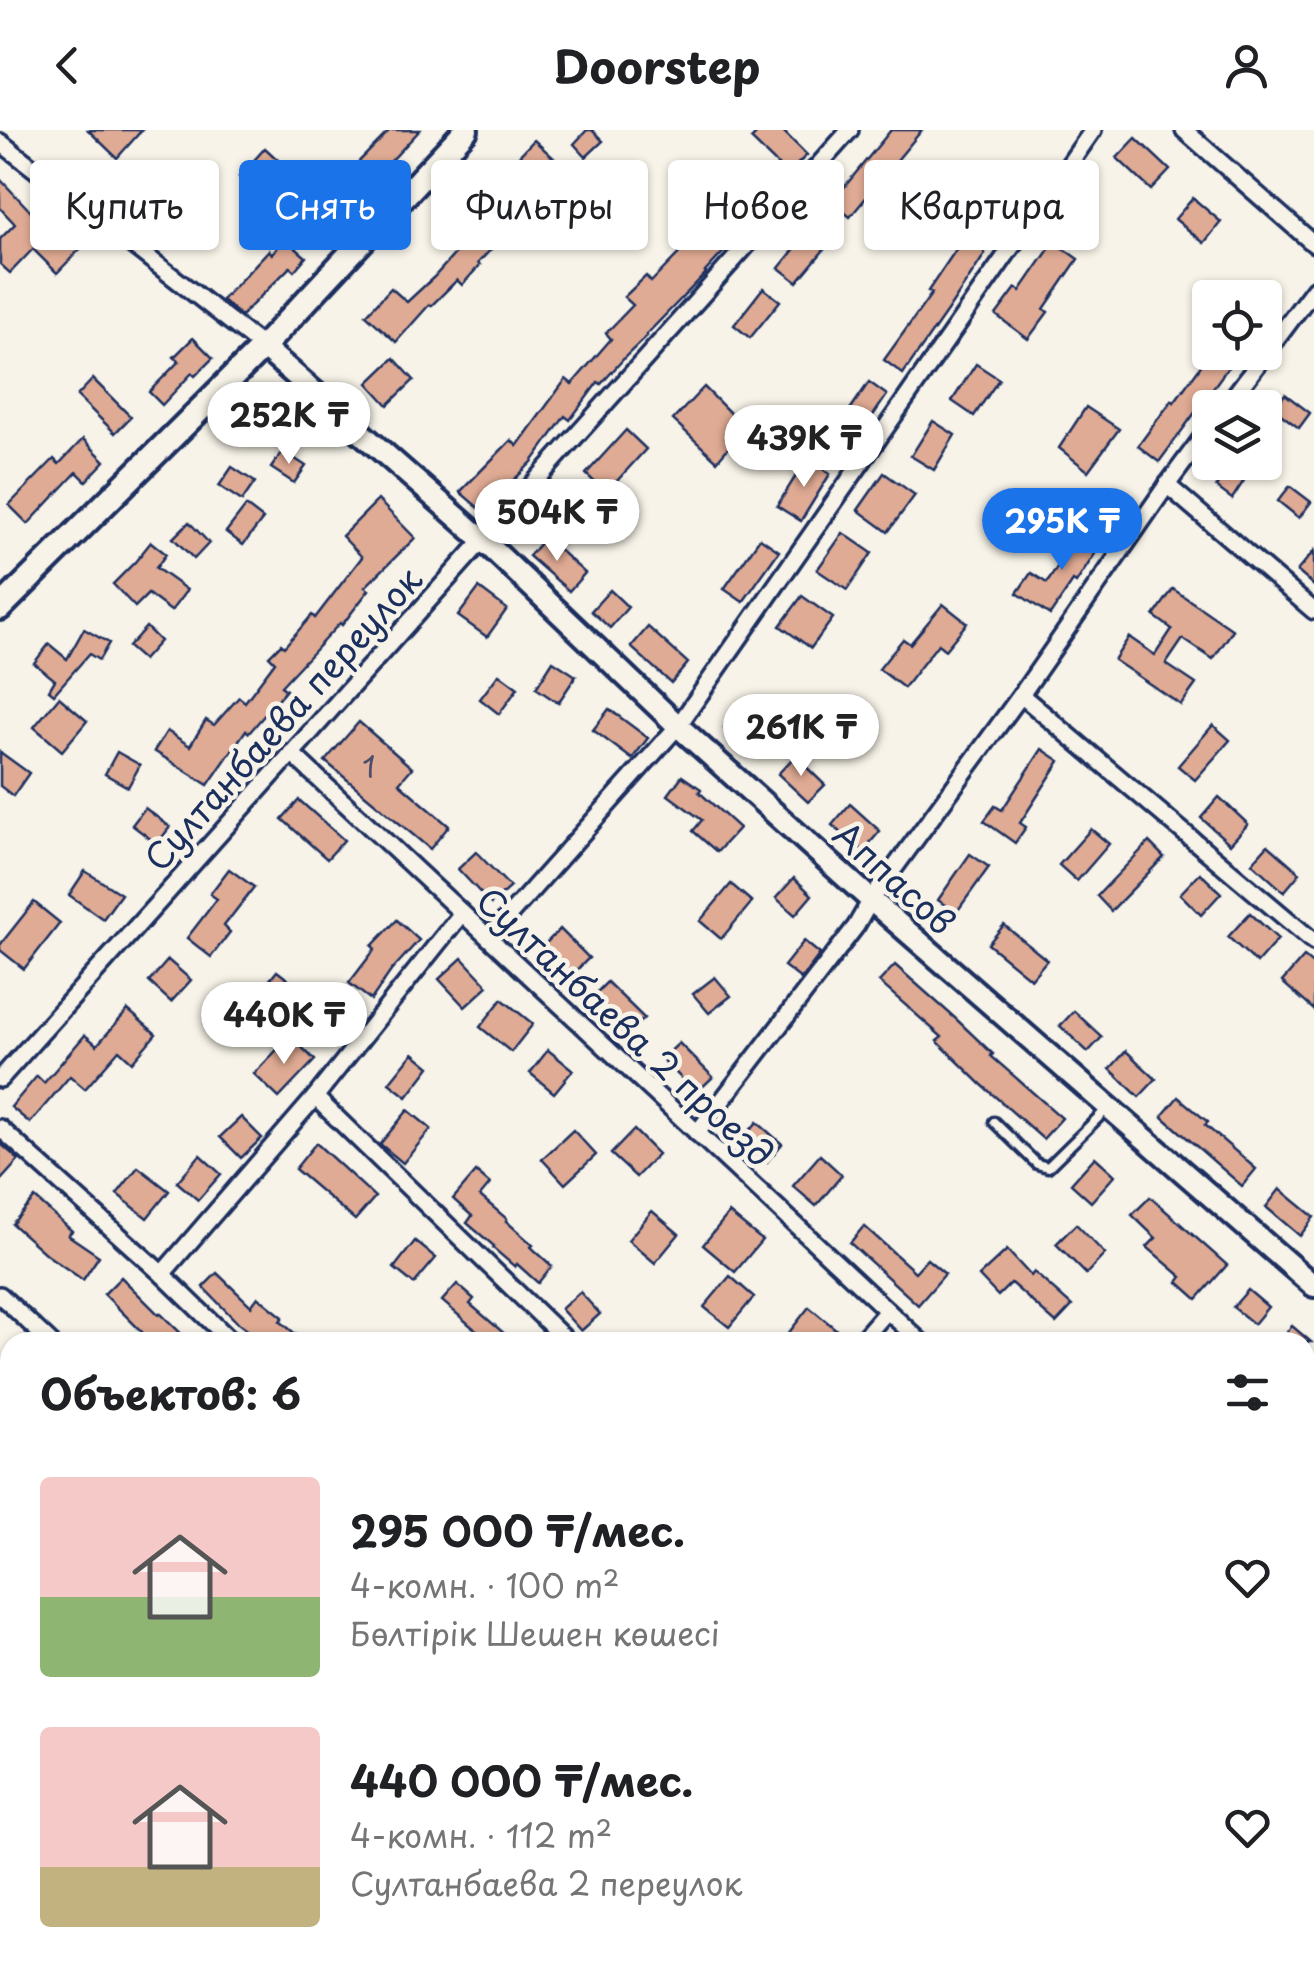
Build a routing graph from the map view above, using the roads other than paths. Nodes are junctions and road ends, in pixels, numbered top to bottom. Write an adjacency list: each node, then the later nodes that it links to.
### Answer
1 (7, 130): 6 (street)
2 (466, 130): 9 (main road)
3 (850, 130): 13 (street, Султанбаева переулок)
4 (1094, 130): 17 (street)
5 (1184, 130): 7 (street)
6 (0, 139): 9 (street)
7 (1314, 244)
8 (1314, 289): 10 (street)
9 (263, 348): 13 (street, Аппасов); 14 (main road)
10 (1238, 390)
11 (1192, 451): 12 (street)
12 (1167, 484): 15 (street); 16 (street)
13 (482, 539): 17 (street, Аппасов); 18 (street, Султанбаева переулок)
14 (0, 608)
15 (1314, 611)
16 (1022, 695): 19 (street); 22 (street)
17 (678, 726): 19 (street, Аппасов); 21 (street)
18 (291, 753): 20 (street, Султанбаева 2 проезд); 23 (street, Султанбаева переулок)
19 (871, 900): 25 (street, Аппасов); 28 (street)
20 (462, 913): 21 (street, Султанбаева 2 проезд); 24 (street)
21 (488, 938): 28 (street, Султанбаева 2 проезд)
22 (1314, 942)
23 (0, 1079)
24 (315, 1096): 29 (street); 35 (street)
25 (1108, 1107): 26 (lane); 30 (street, Аппасов)
26 (994, 1122)
27 (0, 1128): 29 (street)
28 (697, 1133): 32 (street, Султанбаева 2 проезд)
29 (162, 1274): 34 (street)
30 (1314, 1286)
31 (0, 1295): 33 (street)
32 (886, 1311): 36 (street); 37 (street, Султанбаева 2 проезд)
33 (39, 1332)
34 (222, 1332)
35 (558, 1332)
36 (868, 1332)
37 (909, 1332)

